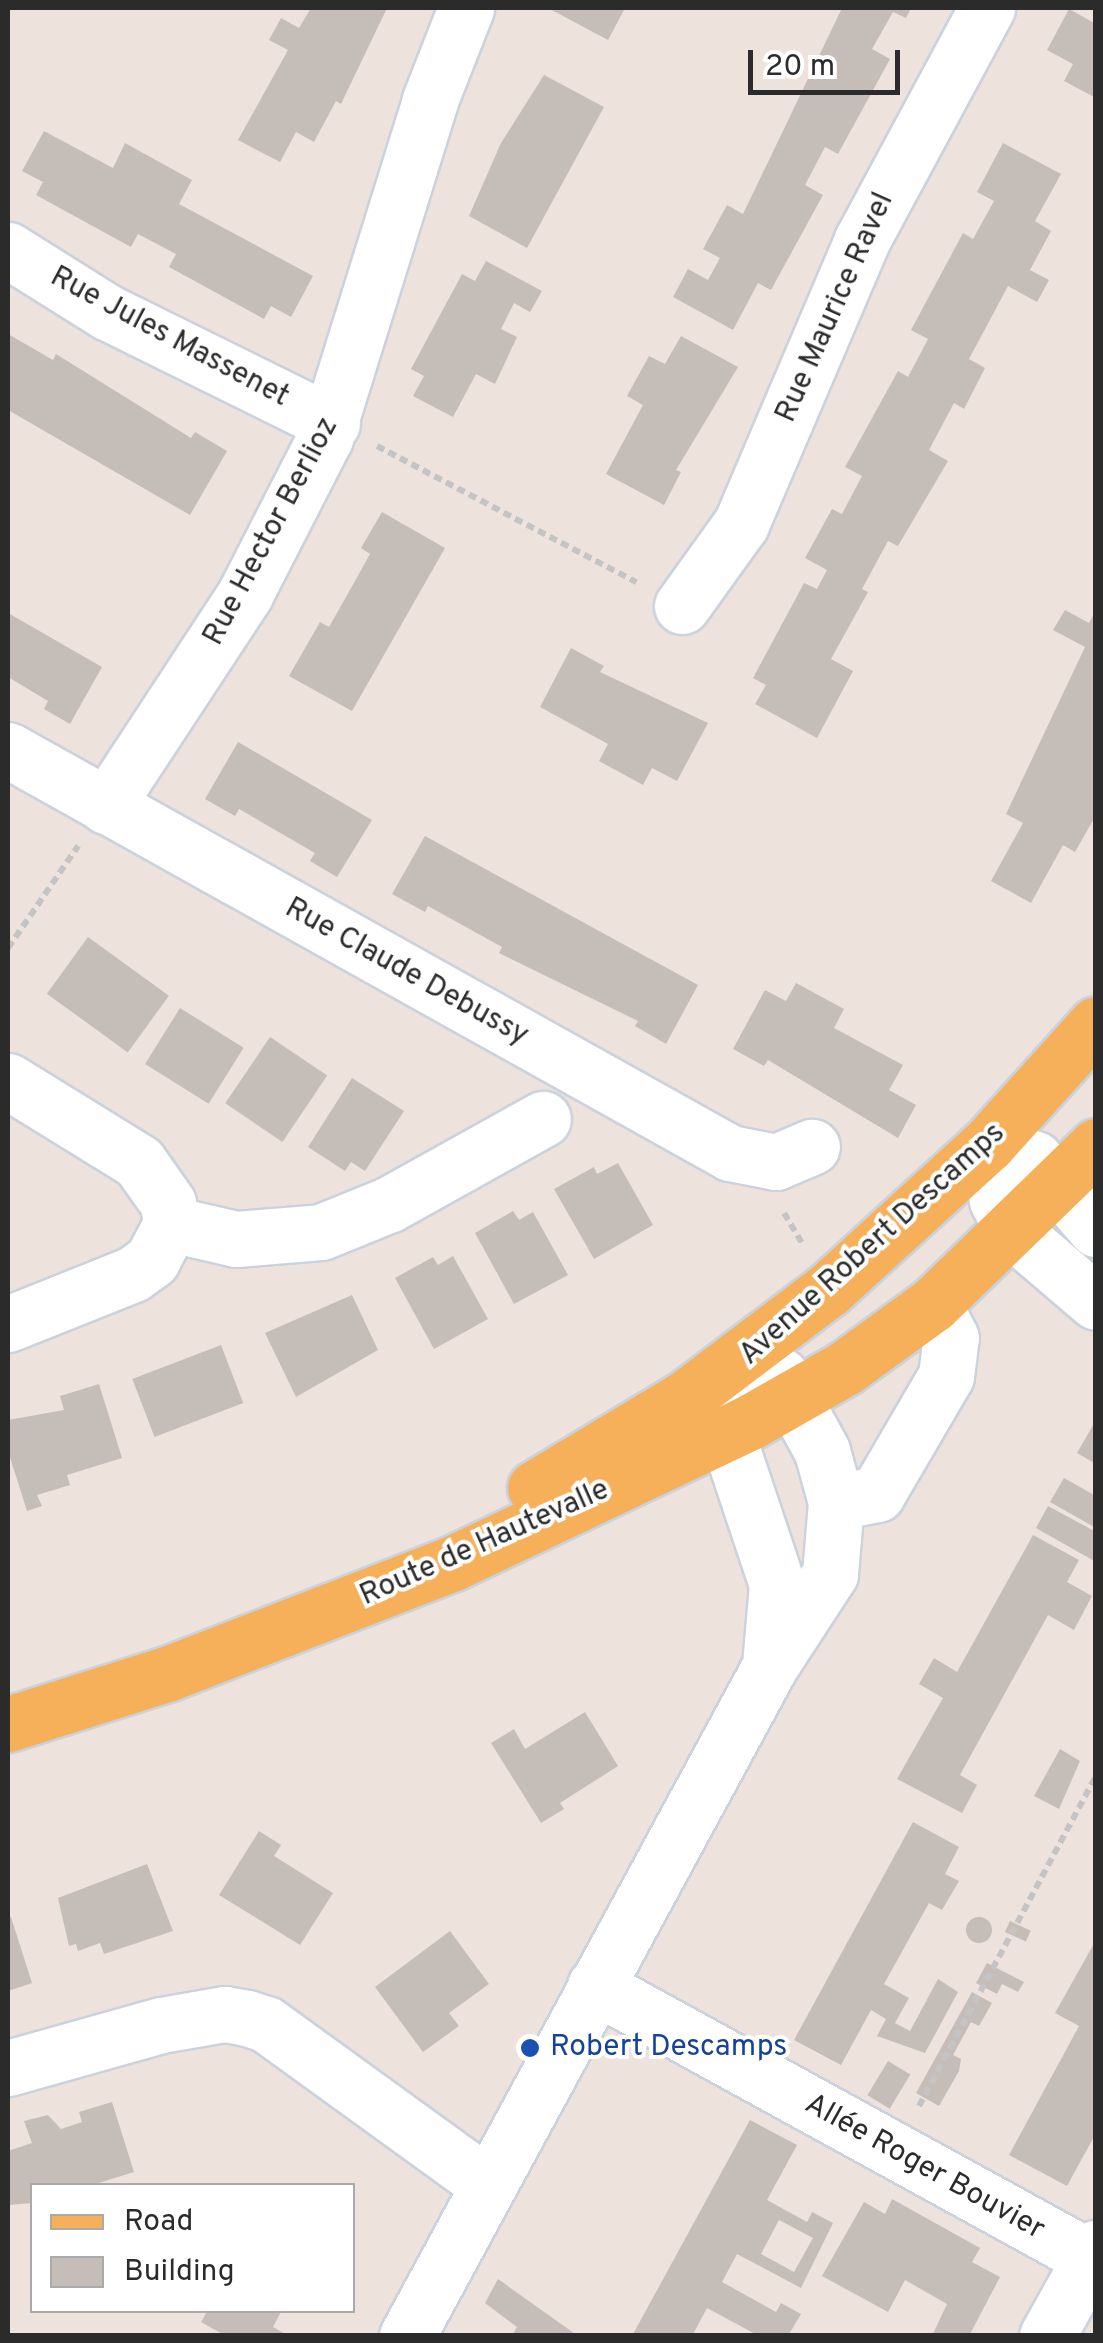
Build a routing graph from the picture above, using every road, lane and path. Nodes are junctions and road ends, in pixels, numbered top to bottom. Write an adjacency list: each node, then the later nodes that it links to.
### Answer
1 (466, 8): 4 (street, Rue Hector Berlioz)
2 (988, 8): 5 (street, Rue Maurice Ravel)
3 (8, 250): 4 (street, Rue Jules Massenet)
4 (332, 422): 5 (path); 7 (street, Rue Hector Berlioz)
5 (682, 606)
6 (8, 750): 7 (street, Rue Claude Debussy)
7 (106, 806): 8 (path); 13 (street, Rue Claude Debussy)
8 (8, 948)
9 (1096, 1024): 12 (main road, Avenue Robert Descamps)
10 (8, 1081): 15 (street)
11 (543, 1119): 15 (street)
12 (988, 1144): 14 (street); 17 (street); 18 (main road, Avenue Robert Descamps)
13 (794, 1154): 18 (path)
14 (1078, 1165): 16 (street); 17 (main road, Avenue Robert Descamps)
15 (172, 1224): 21 (street)
16 (1096, 1229)
17 (1013, 1232): 19 (street); 20 (main road, Avenue Robert Descamps)
18 (828, 1290): 22 (main road, Avenue Robert Descamps)
19 (1096, 1302)
20 (933, 1304): 23 (main road, Avenue Robert Descamps); 25 (street)
21 (8, 1324)
22 (738, 1360): 23 (street); 24 (street, Avenue Robert Descamps); 27 (main road, Route de Hautevalle)
23 (796, 1397): 24 (main road, Route de Hautevalle); 25 (street, Avenue Robert Descamps)
24 (726, 1434): 26 (street, Avenue Robert Descamps); 27 (main road, Route de Hautevalle)
25 (836, 1502): 26 (street, Avenue Robert Descamps)
26 (770, 1666): 30 (street, Avenue Robert Descamps)
27 (167, 1674): 28 (main road, Route de Hautevalle)
28 (8, 1724)
29 (1096, 1776): 32 (path)
30 (595, 1986): 32 (street, Allée Roger Bouvier); 33 (street, Avenue Robert Descamps)
31 (8, 2068): 33 (street)
32 (894, 2151): 34 (street, Allée Roger Bouvier)
33 (487, 2184): 35 (street, Avenue Robert Descamps)
34 (1094, 2256): 36 (street)
35 (406, 2336)
36 (1047, 2336)

